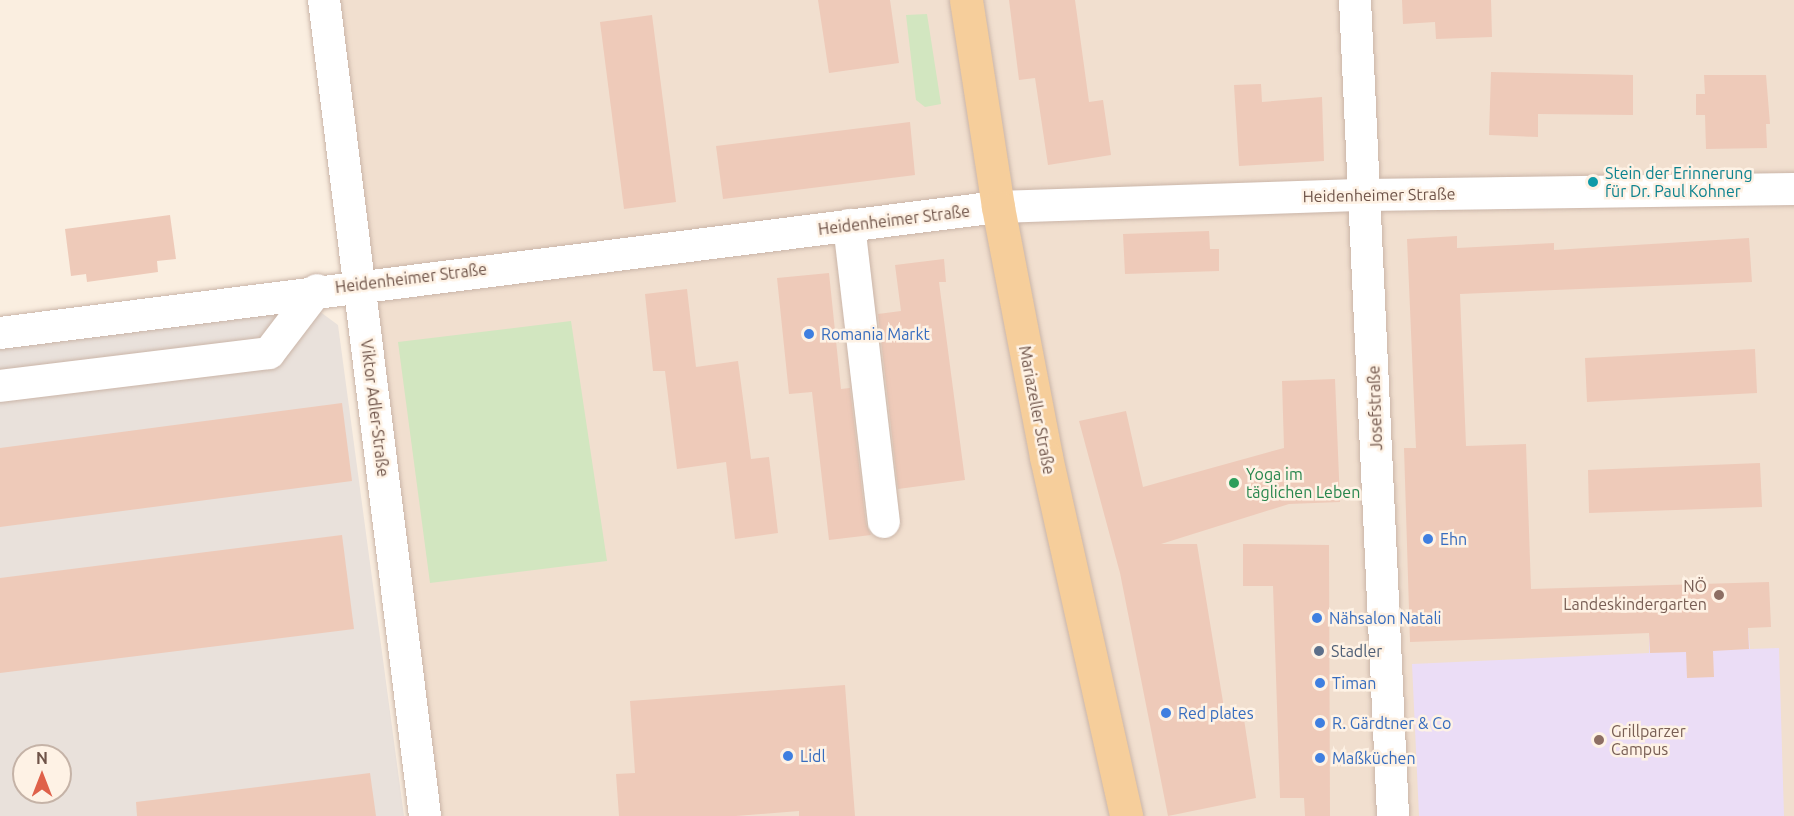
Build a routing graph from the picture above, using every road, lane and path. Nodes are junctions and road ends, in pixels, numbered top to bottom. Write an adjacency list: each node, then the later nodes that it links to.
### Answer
1 (324, 0): 8 (street, Viktor Adler-Straße)
2 (966, 0): 6 (main road, Mariazeller Straße)
3 (1355, 0): 5 (street, Josefstraße)
4 (1794, 189): 5 (street, Heidenheimer Straße)
5 (1366, 195): 6 (street, Heidenheimer Straße); 15 (street, Josefstraße)
6 (998, 207): 7 (street, Heidenheimer Straße); 14 (main road, Mariazeller Straße)
7 (849, 225): 8 (street, Heidenheimer Straße); 12 (street)
8 (359, 285): 9 (street, Heidenheimer Straße); 13 (street, Viktor Adler-Straße)
9 (317, 290): 10 (street, Heidenheimer Straße); 11 (street)
10 (0, 333)
11 (0, 386)
12 (884, 522)
13 (425, 816)
14 (1126, 816)
15 (1393, 816)

